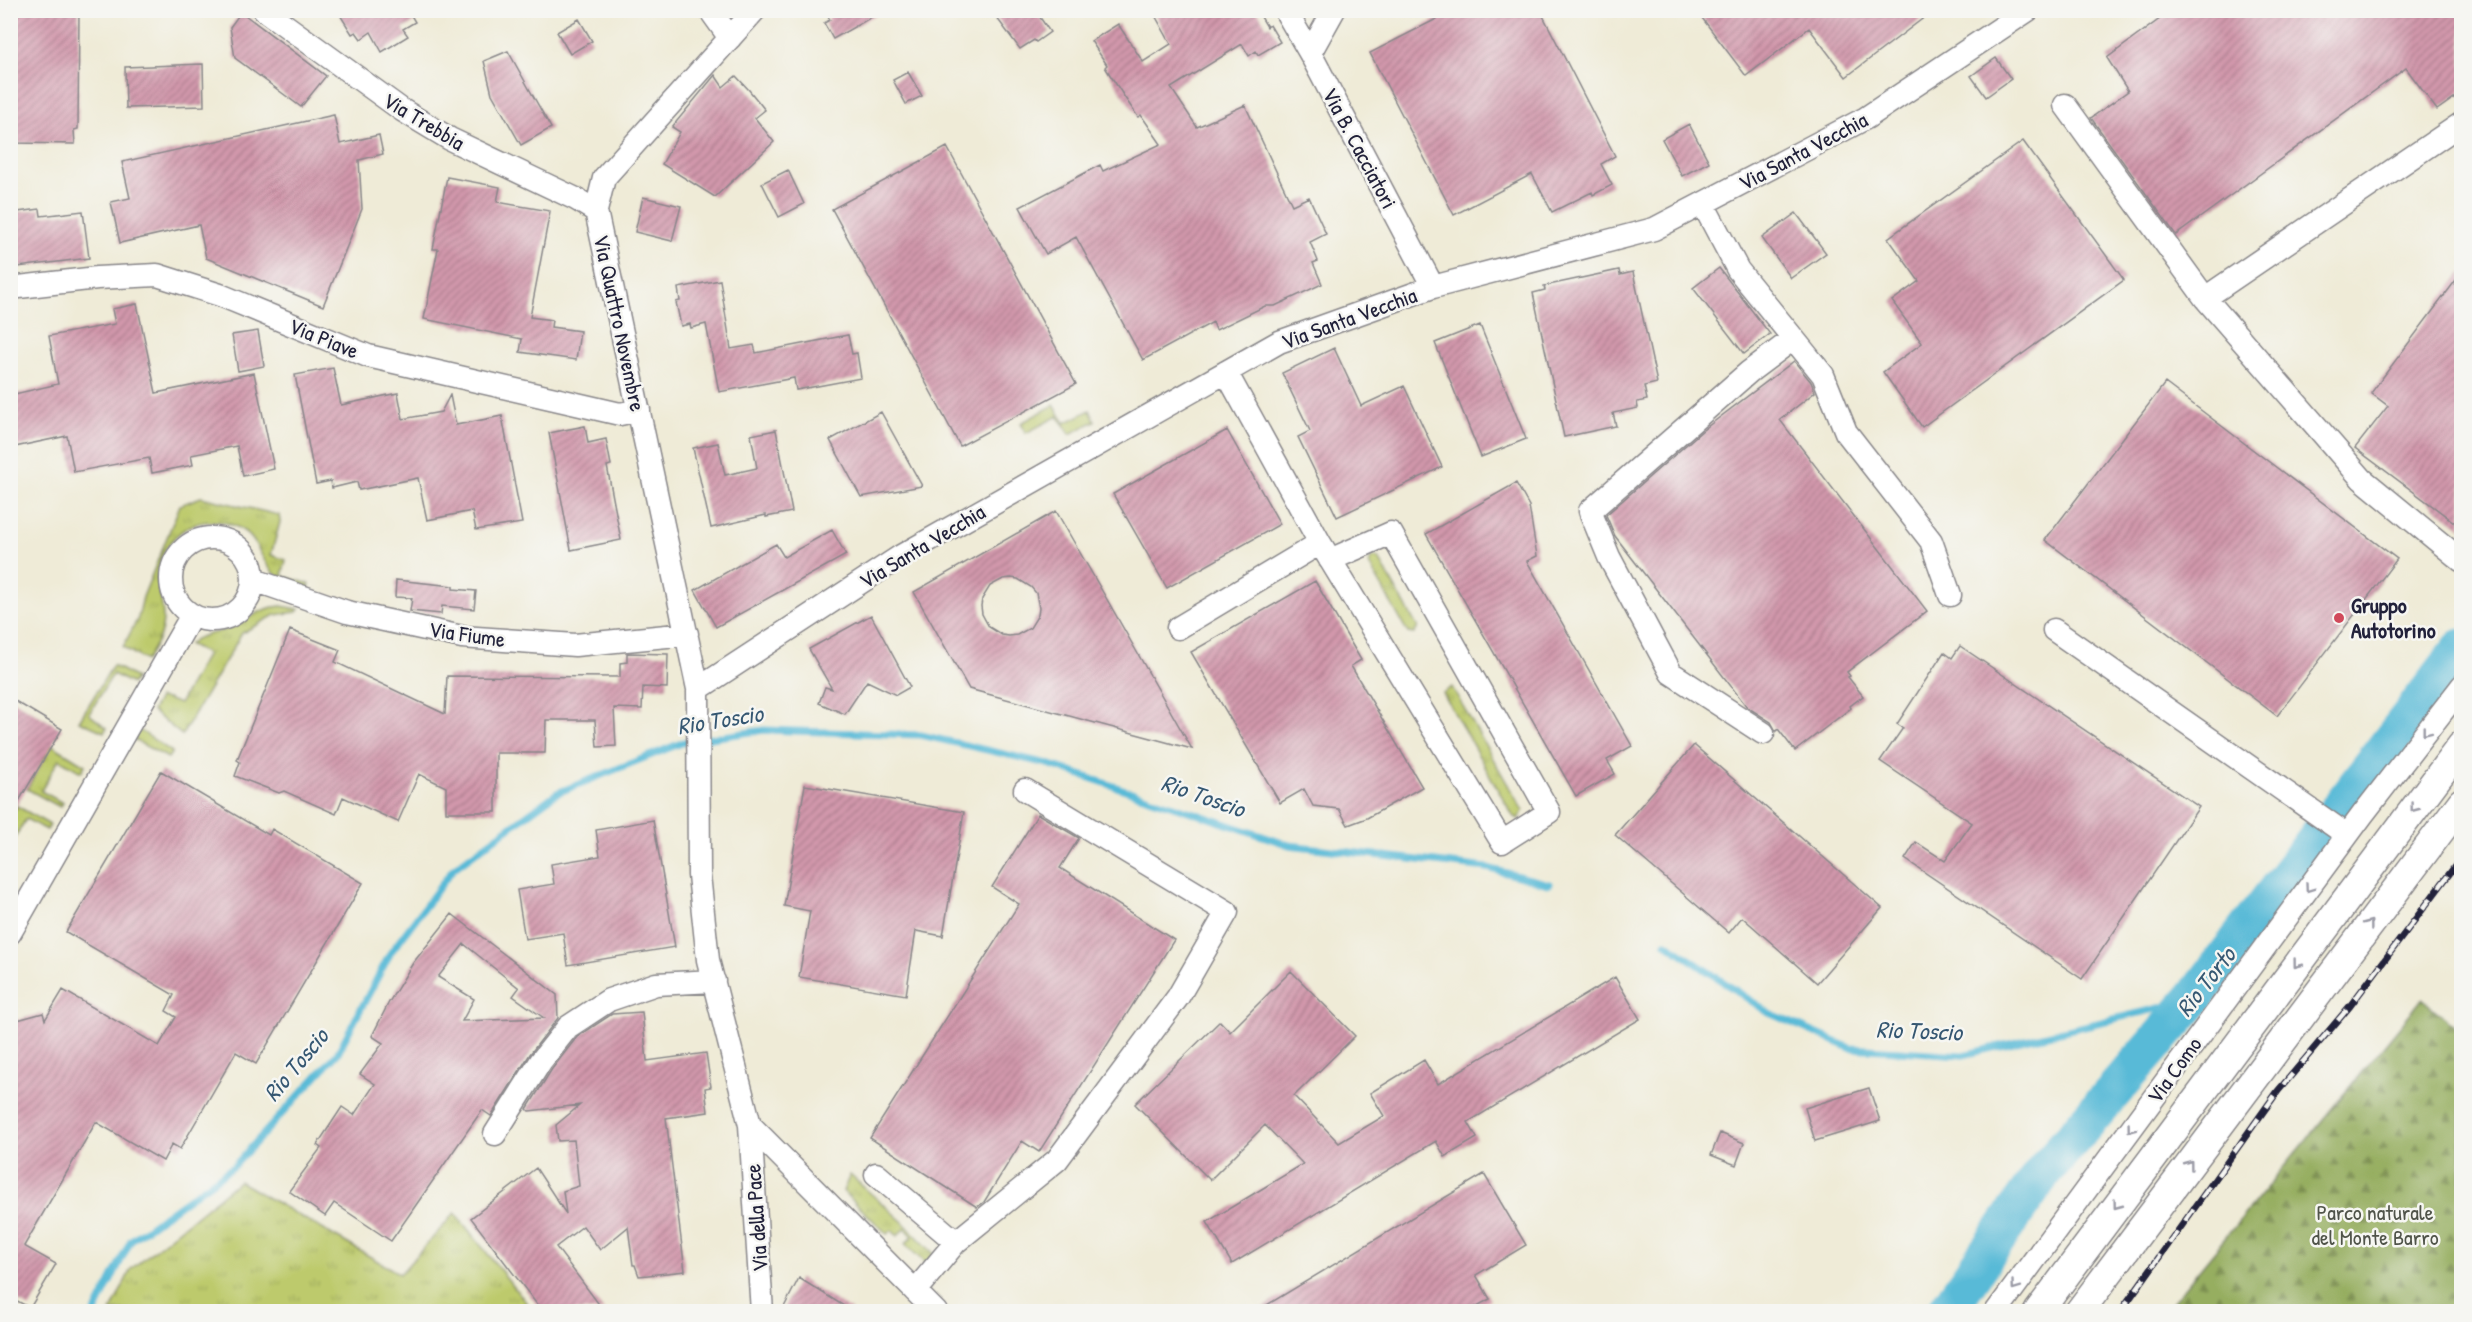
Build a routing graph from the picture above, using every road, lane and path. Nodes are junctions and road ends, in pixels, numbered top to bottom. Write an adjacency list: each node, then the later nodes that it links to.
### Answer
1 (264, 10): 12 (street, Via Trebbia)
2 (710, 10): 7 (street)
3 (755, 10): 7 (street, Via Quattro Novembre)
4 (1285, 10): 8 (street, Via B. Cacciatori)
5 (1334, 10): 8 (street)
6 (2015, 14): 11 (street, Via Santa Vecchia)
7 (730, 38): 12 (street, Via Quattro Novembre)
8 (1310, 53): 13 (street, Via B. Cacciatori)
9 (2065, 105): 15 (street)
10 (2462, 123): 15 (street)
11 (1703, 204): 13 (street, Via Santa Vecchia); 16 (street)
12 (596, 211): 18 (street, Via Quattro Novembre)
13 (1433, 287): 17 (street, Via Santa Vecchia)
14 (10, 288): 18 (street, Via Piave)
15 (2205, 298): 20 (street)
16 (1793, 339): 22 (street); 29 (street)
17 (1226, 372): 19 (street); 28 (street, Via Santa Vecchia)
18 (639, 410): 26 (street, Via Quattro Novembre)
19 (1325, 552): 19 (street); 24 (street)
20 (2462, 561)
21 (254, 580): 23 (street); 23 (street); 26 (street, Via Fiume)
22 (1950, 595)
23 (192, 615): 34 (street)
24 (1178, 628)
25 (2054, 630): 33 (street)
26 (687, 634): 28 (street, Via Quattro Novembre)
27 (2462, 686): 33 (street, Via Como, one-way to 33)
28 (698, 689): 35 (street, Via Quattro Novembre)
29 (1763, 733)
30 (2462, 745): 44 (main road, one-way to 44)
31 (1025, 790): 39 (street)
32 (2462, 802): 45 (main road, one-way to 32)
33 (2341, 831): 43 (street, Via Como, one-way to 43)
34 (10, 933)
35 (714, 981): 36 (street, Via della Pace); 37 (street)
36 (750, 1125): 40 (street); 41 (street, Via della Pace)
37 (495, 1134)
38 (876, 1174): 39 (street)
39 (956, 1242): 40 (street)
40 (915, 1291): 42 (street)
41 (762, 1311)
42 (936, 1311)
43 (1996, 1311)
44 (2038, 1311)
45 (2079, 1311)

